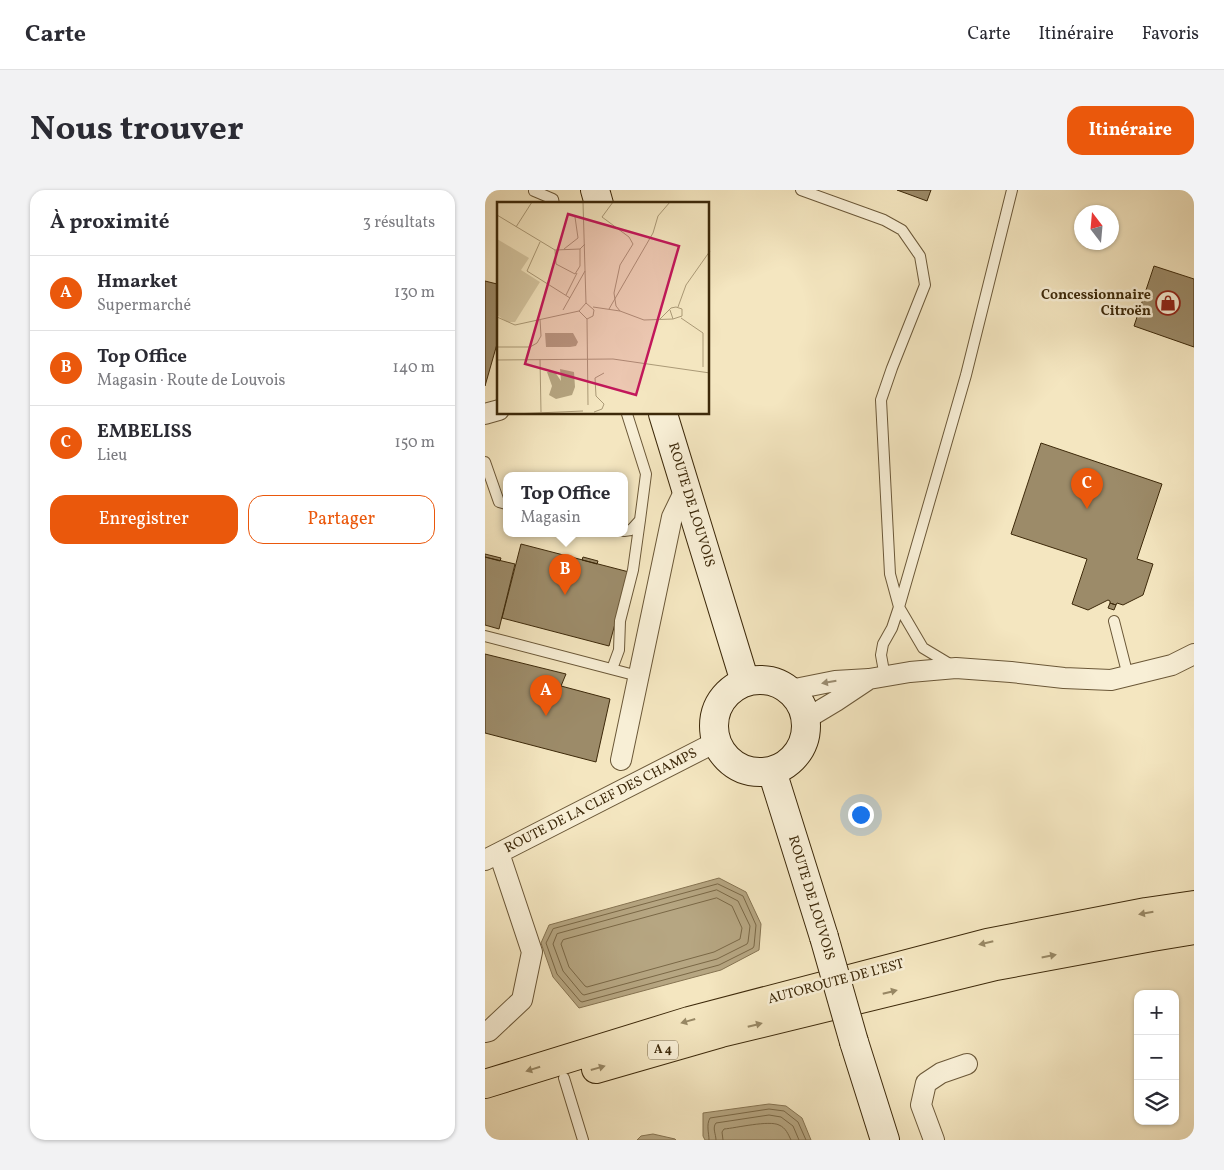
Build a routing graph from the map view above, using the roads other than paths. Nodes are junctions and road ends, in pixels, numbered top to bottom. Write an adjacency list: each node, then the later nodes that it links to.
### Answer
1 (801, 190): 12 (lane)
2 (1012, 190): 12 (lane)
3 (534, 192): 4 (lane)
4 (554, 202)
5 (627, 415): 10 (lane)
6 (663, 415): 8 (main road, ROUTE DE LOUVOIS)
7 (485, 462): 9 (lane)
8 (686, 488): 18 (street); 21 (main road, ROUTE DE LOUVOIS)
9 (503, 503)
10 (640, 520): 11 (lane); 17 (lane)
11 (628, 530)
12 (899, 607): 16 (lane); 20 (lane)
13 (1113, 621): 19 (lane)
14 (485, 636): 17 (lane)
15 (1194, 654): 19 (street)
16 (956, 668): 19 (street); 20 (street)
17 (612, 669): 18 (lane)
18 (638, 676): 25 (street)
19 (1128, 676)
20 (877, 678): 22 (street, one-way to 22); 23 (street)
21 (745, 682): 22 (main road); 24 (main road)
22 (790, 690): 23 (main road)
23 (806, 719): 26 (main road)
24 (716, 742): 26 (main road); 27 (street, ROUTE DE LA CLEF DES CHAMPS)
25 (621, 760)
26 (772, 771): 36 (main road, ROUTE DE LOUVOIS, bridge)
27 (492, 857): 30 (street)
28 (1194, 905): 33 (highway, AUTOROUTE DE L’EST / A 4, one-way to 33)
29 (1194, 930): 32 (highway, AUTOROUTE DE L’EST / A 4, one-way to 29)
30 (485, 1032)
31 (967, 1064): 37 (street)
32 (564, 1078): 34 (highway, AUTOROUTE DE L’EST / A 4); 35 (lane)
33 (485, 1084)
34 (485, 1105)
35 (583, 1140)
36 (885, 1140)
37 (934, 1140)

